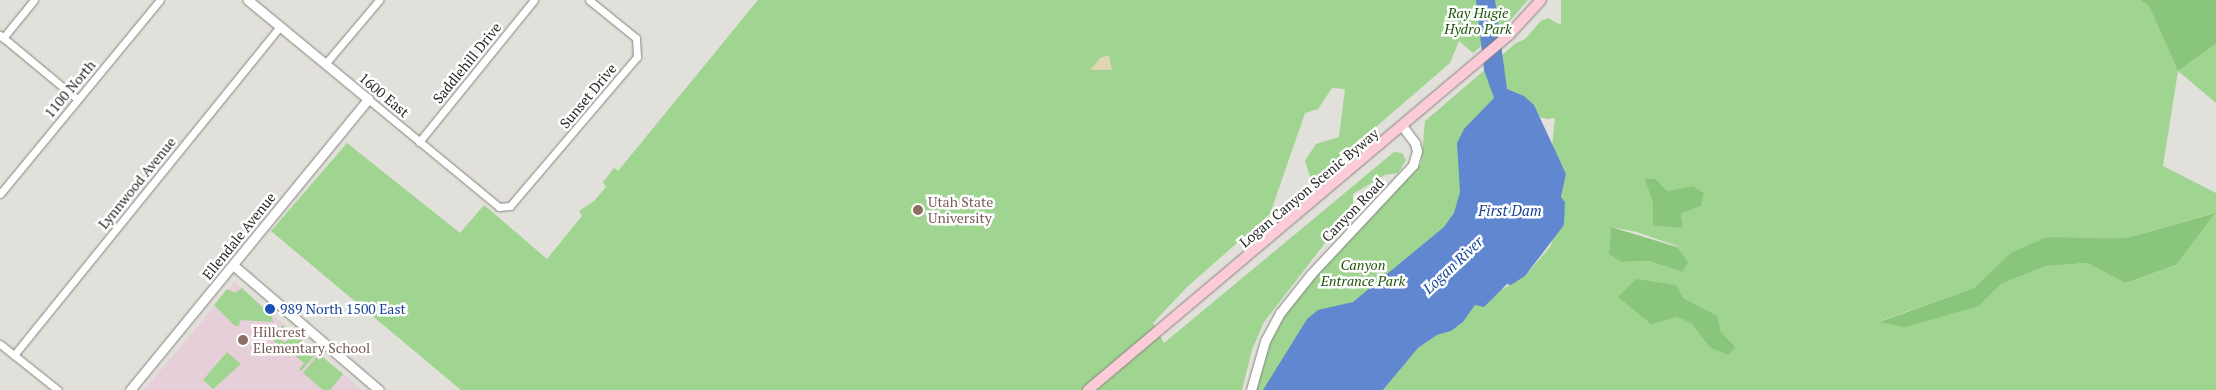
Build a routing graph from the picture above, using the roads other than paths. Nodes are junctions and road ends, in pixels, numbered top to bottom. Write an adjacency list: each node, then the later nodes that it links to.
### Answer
1 (34, 0): 9 (street)
2 (160, 0): 11 (street, 1100 North)
3 (248, 0): 8 (street, 1600 East)
4 (379, 0): 10 (street)
5 (534, 0): 14 (street, Saddlehill Drive)
6 (589, 0): 16 (street, Sunset Drive)
7 (1541, 0): 13 (main road, Logan Canyon Scenic Byway)
8 (280, 27): 10 (street, 1600 East); 19 (street, Lynnwood Avenue)
9 (2, 36): 11 (street)
10 (326, 64): 12 (street, 1600 East)
11 (77, 99): 15 (street, 1100 North)
12 (368, 99): 14 (street, 1600 East); 17 (street, Ellendale Avenue)
13 (1402, 126): 23 (main road, Logan Canyon Scenic Byway); 24 (street, Canyon Road)
14 (419, 142): 16 (street, 1600 East)
15 (0, 194)
16 (504, 209)
17 (233, 265): 21 (street, Ellendale Avenue); 22 (street)
18 (0, 344): 19 (street)
19 (14, 355): 20 (street)
20 (58, 390)
21 (130, 390)
22 (379, 390)
23 (1088, 390)
24 (1251, 390)

